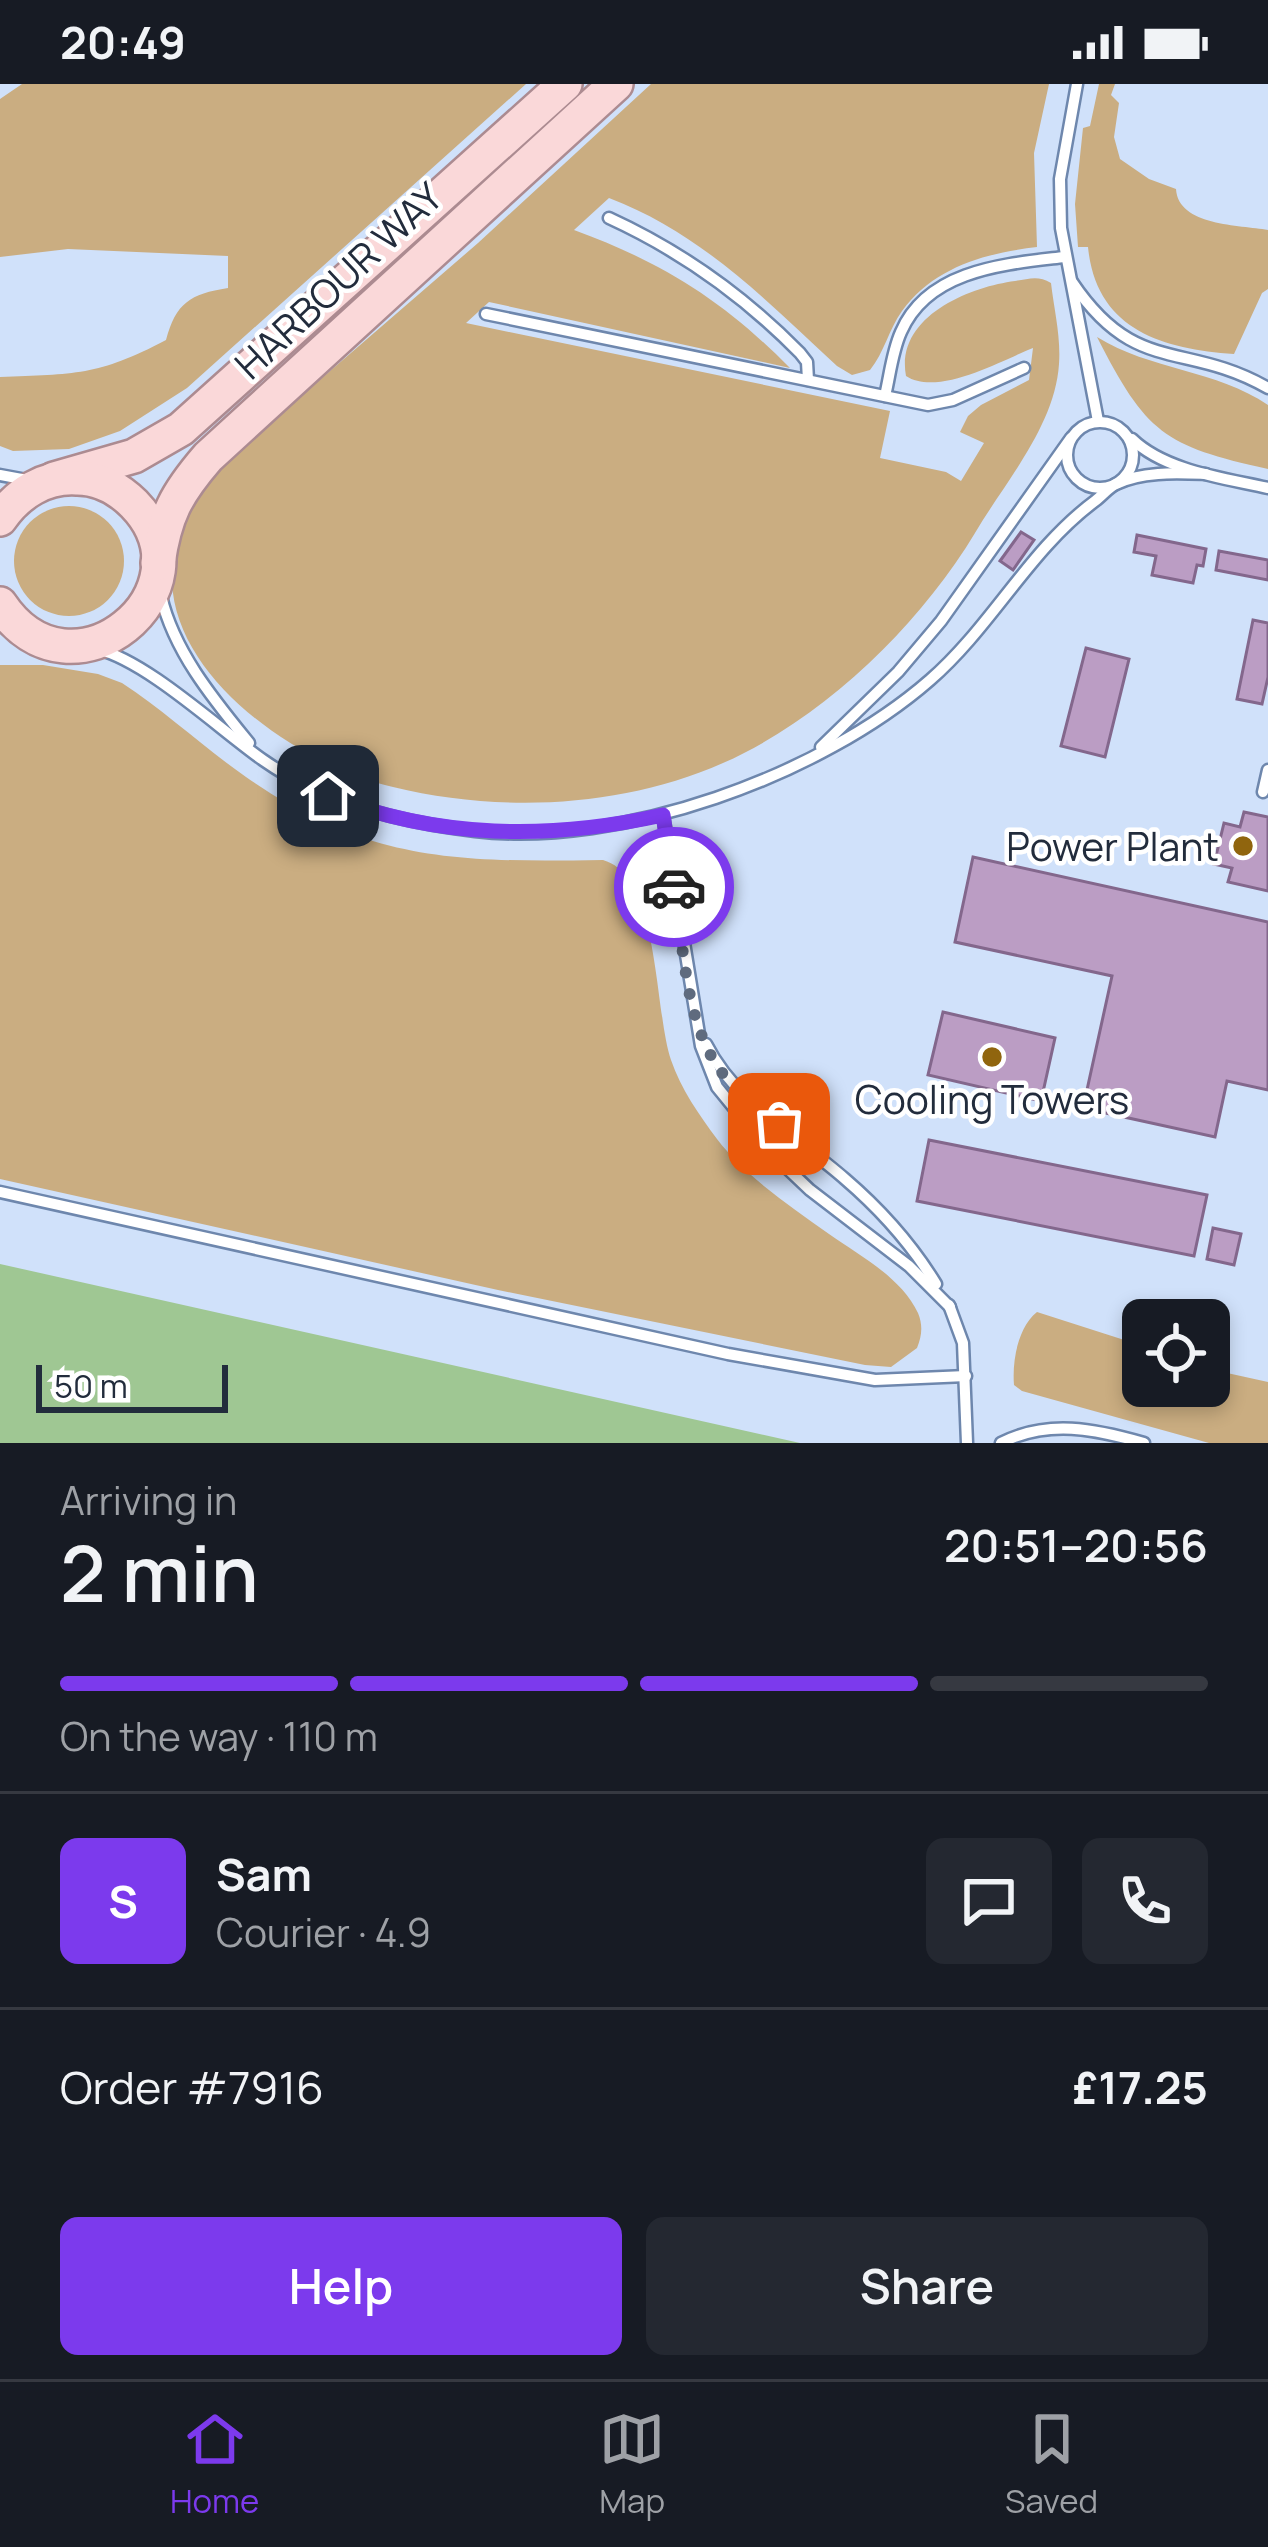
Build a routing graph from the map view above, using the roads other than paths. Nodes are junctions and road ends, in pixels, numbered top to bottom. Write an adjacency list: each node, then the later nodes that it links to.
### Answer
1 (565, 84): 17 (main road, HARBOUR WAY)
2 (616, 84): 22 (main road, HARBOUR WAY)
3 (1077, 84): 5 (lane)
4 (610, 218): 9 (lane)
5 (1064, 257): 6 (lane); 11 (lane)
6 (1069, 277): 10 (lane); 12 (lane)
7 (486, 314): 9 (lane)
8 (1024, 368): 11 (lane)
9 (808, 380): 11 (lane)
10 (1268, 388)
11 (886, 396)
12 (1098, 421): 13 (lane); 14 (lane)
13 (1120, 428): 15 (lane); 18 (lane)
14 (1071, 438): 18 (lane); 27 (lane)
15 (1206, 474): 18 (lane); 19 (lane)
16 (0, 475): 17 (lane)
17 (54, 479): 21 (main road, HARBOUR WAY); 22 (main road)
18 (1117, 483): 27 (lane)
19 (1268, 488)
20 (0, 499): 21 (lane)
21 (0, 517)
22 (158, 563): 26 (main road, HARBOUR WAY); 28 (lane)
23 (0, 604): 25 (main road)
24 (0, 641): 25 (main road)
25 (50, 644): 26 (main road)
26 (85, 646): 28 (lane)
27 (810, 758): 31 (lane)
28 (262, 760): 31 (lane)
29 (1268, 770): 30 (lane)
30 (1263, 792)
31 (663, 815): 32 (lane)
32 (693, 1006): 34 (lane); 34 (lane)
33 (0, 1192): 35 (lane)
34 (950, 1307): 35 (lane)
35 (966, 1376): 36 (lane)
36 (967, 1443)
37 (1001, 1443): 38 (lane)
38 (1144, 1443)

